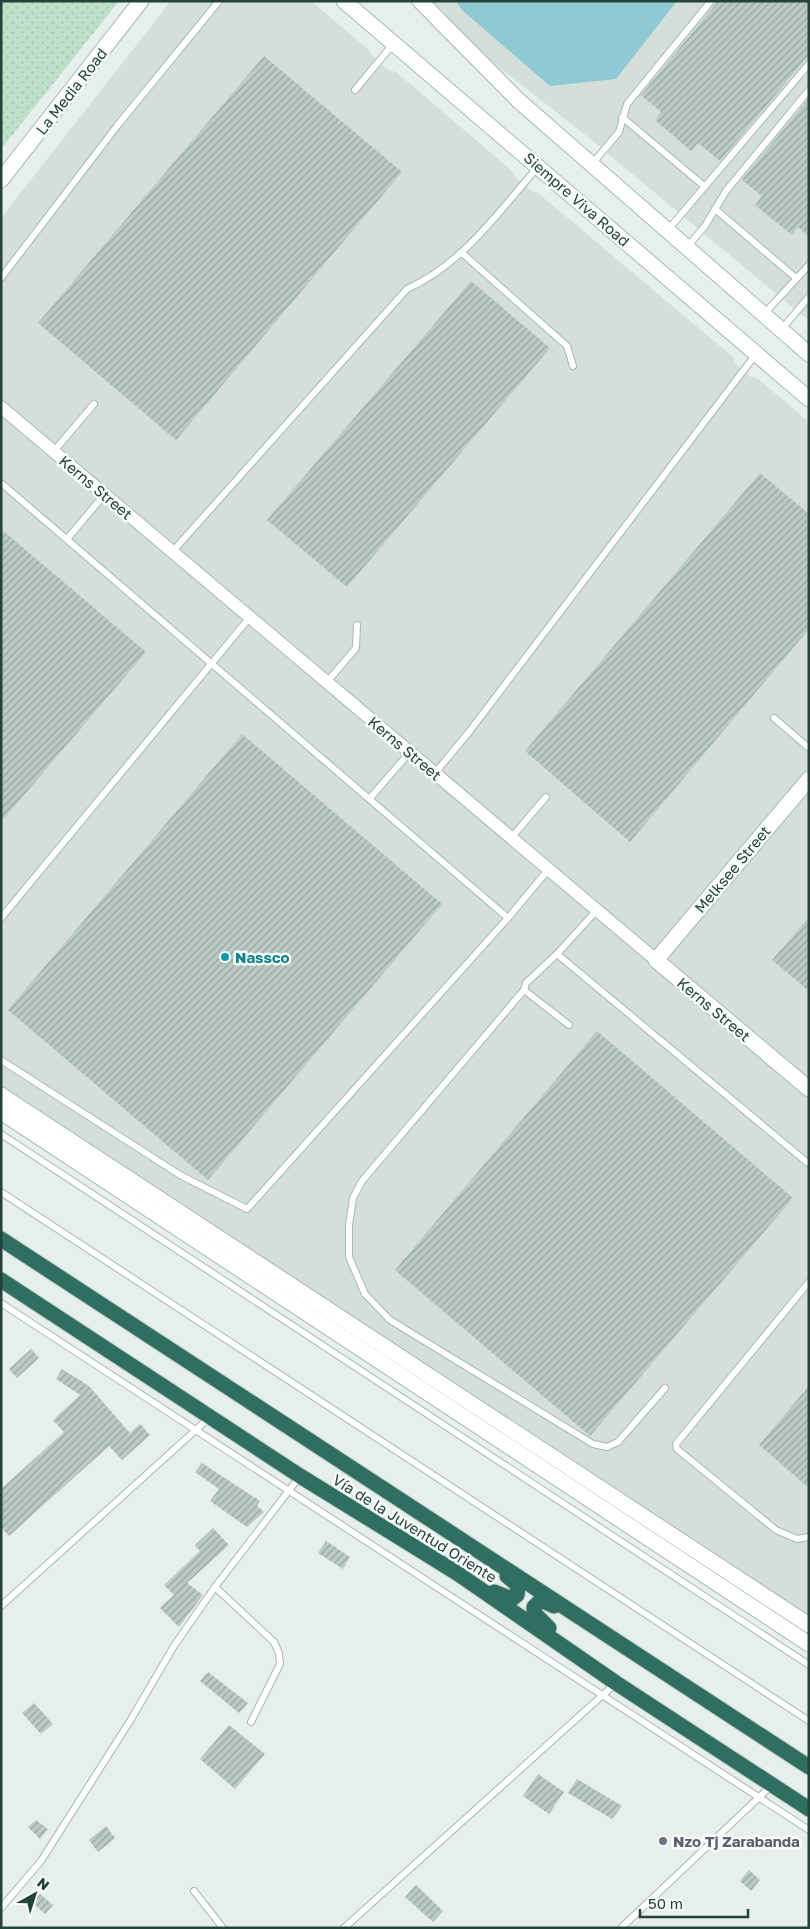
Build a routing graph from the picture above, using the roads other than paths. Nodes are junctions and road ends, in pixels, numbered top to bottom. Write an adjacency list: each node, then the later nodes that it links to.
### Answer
1 (141, 1): 13 (main road, La Media Road)
2 (219, 1): 20 (lane)
3 (344, 1): 6 (main road, Siempre Viva Road)
4 (420, 1): 12 (main road)
5 (711, 1): 10 (lane)
6 (394, 42): 8 (lane); 11 (main road, Siempre Viva Road)
7 (809, 64): 14 (lane)
8 (355, 90)
9 (809, 90): 15 (lane)
10 (622, 117): 12 (lane); 14 (lane)
11 (538, 166): 18 (lane); 25 (main road, Siempre Viva Road)
12 (591, 166): 16 (main road)
13 (1, 180)
14 (704, 186): 16 (lane)
15 (715, 209): 17 (lane); 21 (lane)
16 (666, 232): 17 (main road)
17 (686, 248): 23 (main road)
18 (462, 253): 27 (lane); 35 (lane)
19 (809, 265): 21 (lane)
20 (1, 278)
21 (796, 278): 23 (lane)
22 (809, 297): 24 (lane)
23 (763, 314): 24 (main road)
24 (781, 330): 26 (main road)
25 (756, 354): 28 (main road, Siempre Viva Road); 43 (lane)
26 (809, 354)
27 (574, 366)
28 (809, 399)
29 (94, 404): 31 (lane)
30 (1, 407): 31 (street, Kerns Street)
31 (54, 451): 33 (street, Kerns Street)
32 (1, 483): 34 (lane)
33 (105, 494): 34 (lane); 35 (street, Kerns Street)
34 (67, 539): 38 (lane)
35 (173, 551): 36 (street, Kerns Street)
36 (250, 617): 38 (lane); 39 (street, Kerns Street)
37 (357, 625): 39 (lane)
38 (211, 662): 46 (lane); 50 (lane)
39 (327, 682): 42 (street, Kerns Street)
40 (774, 718): 41 (lane)
41 (809, 748)
42 (410, 752): 43 (street, Kerns Street); 46 (lane)
43 (435, 773): 47 (street, Kerns Street)
44 (809, 778): 53 (main road, Melksee Street)
45 (546, 797): 47 (lane)
46 (370, 798): 51 (lane)
47 (511, 838): 48 (street, Kerns Street)
48 (548, 870): 49 (street, Kerns Street); 51 (lane)
49 (597, 910): 52 (lane); 53 (street, Kerns Street)
50 (1, 918)
51 (508, 918): 56 (lane)
52 (557, 954): 54 (lane); 61 (lane)
53 (656, 960): 57 (main road, Kerns Street)
54 (524, 990): 55 (lane); 67 (lane)
55 (569, 1025)
56 (1, 1060)
57 (809, 1089)
58 (1, 1095): 78 (main road)
59 (1, 1112): 79 (main road)
60 (1, 1134): 81 (lane)
61 (809, 1164)
62 (1, 1192): 85 (lane)
63 (1, 1239): 73 (highway, Vía de la Juventud Oriente)
64 (1, 1280): 68 (highway, Vía de la Juventud Oriente)
65 (809, 1282): 72 (lane)
66 (1, 1303): 69 (lane)
67 (665, 1388)
68 (210, 1417): 69 (lane); 70 (highway, Vía de la Juventud Oriente)
69 (196, 1430): 71 (lane); 76 (lane)
70 (300, 1476): 71 (lane); 74 (highway, Vía de la Juventud Oriente)
71 (290, 1492): 75 (lane); 83 (lane)
72 (809, 1537)
73 (473, 1547): 74 (highway); 77 (highway, Vía de la Juventud Oriente)
74 (457, 1573): 80 (highway, Vía de la Juventud Oriente)
75 (215, 1587): 84 (lane); 92 (lane)
76 (1, 1606)
77 (587, 1622): 80 (highway); 86 (highway, Vía de la Juventud Oriente)
78 (809, 1625)
79 (809, 1644)
80 (569, 1651): 82 (highway, Vía de la Juventud Oriente)
81 (809, 1665)
82 (616, 1683): 83 (lane); 87 (highway, Vía de la Juventud Oriente)
83 (602, 1695): 88 (lane); 94 (lane)
84 (251, 1722)
85 (809, 1722)
86 (809, 1767)
87 (772, 1785): 88 (lane); 89 (highway, Vía de la Juventud Oriente)
88 (759, 1797): 90 (lane); 95 (lane)
89 (809, 1809)
90 (809, 1830)
91 (194, 1891): 93 (lane)
92 (1, 1908)
93 (223, 1928)
94 (344, 1928)
95 (621, 1928)

